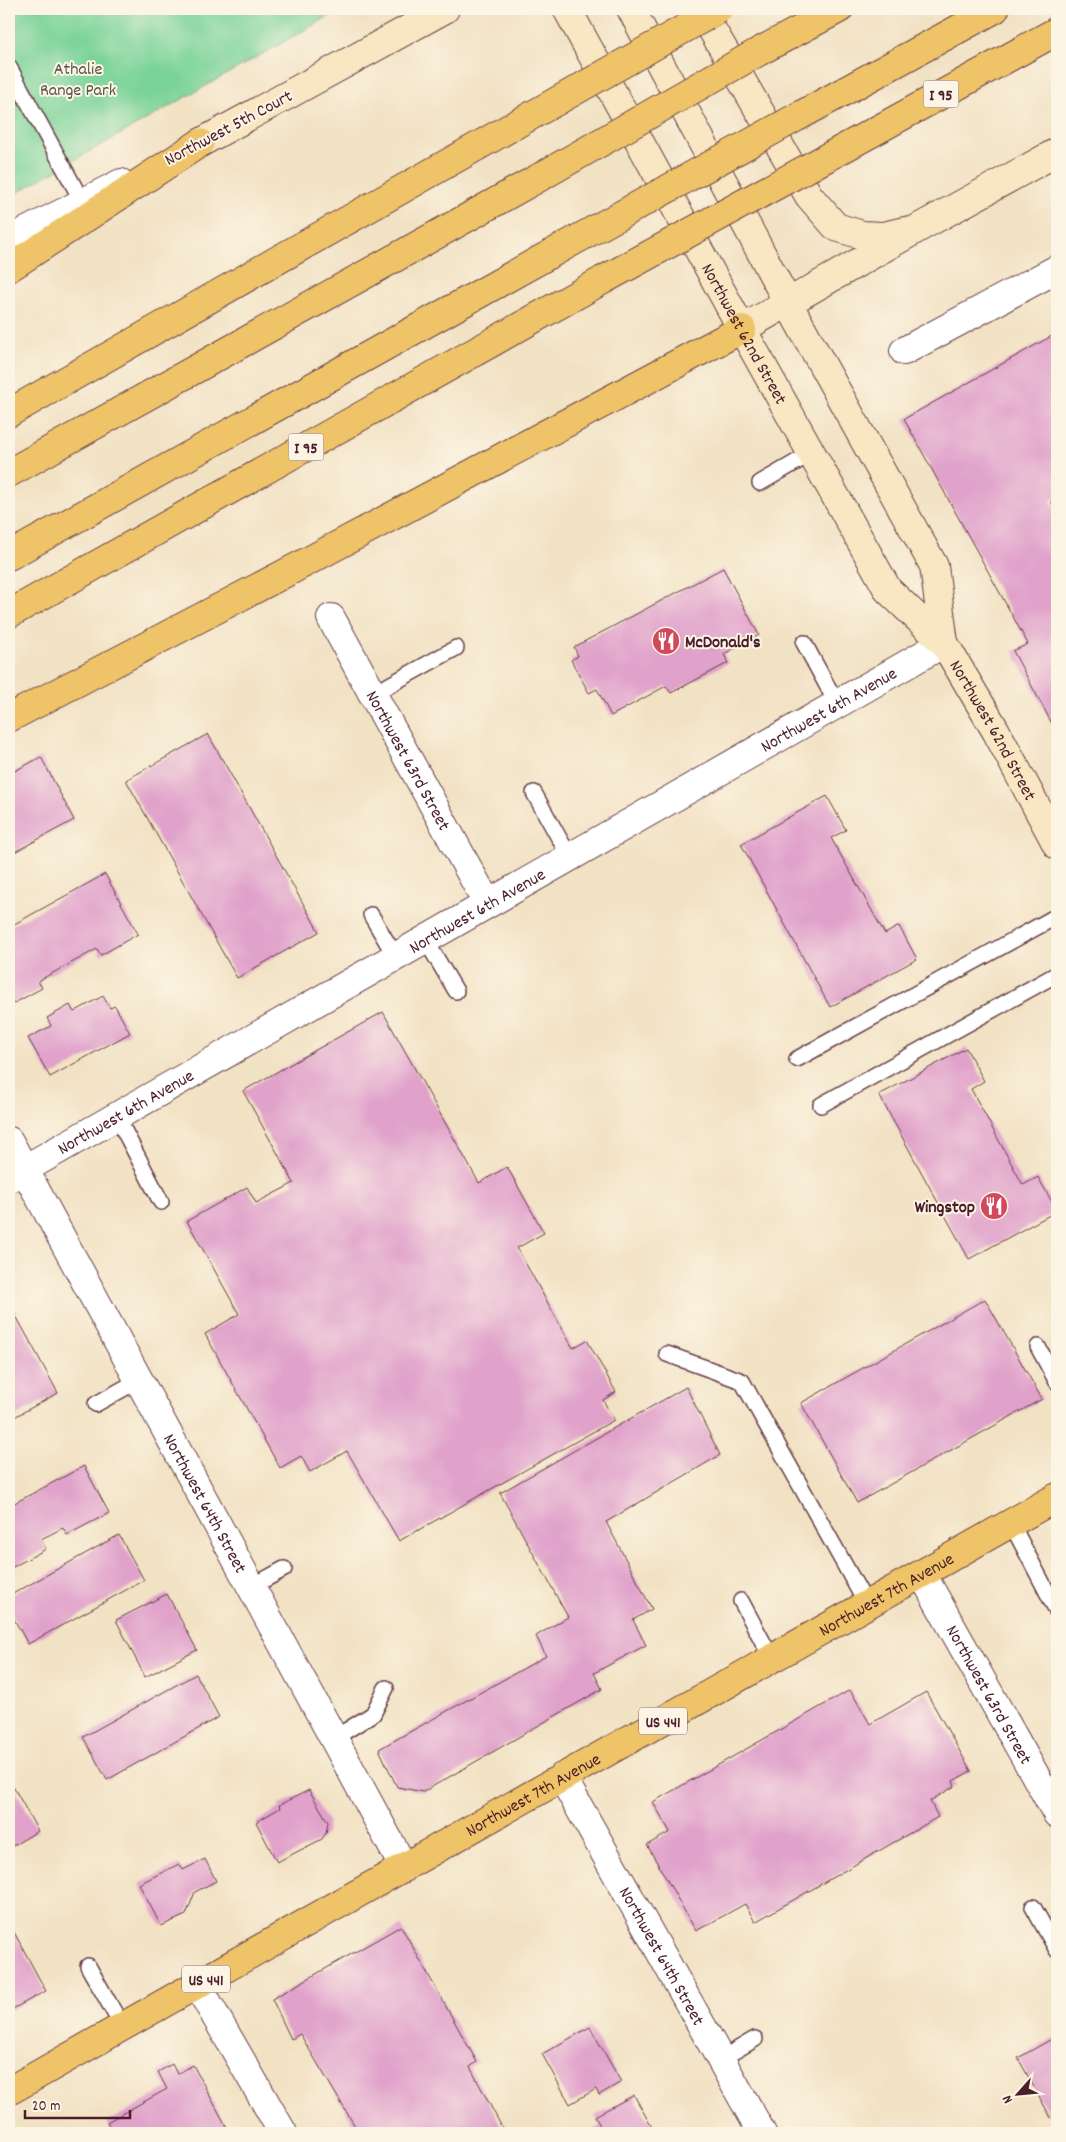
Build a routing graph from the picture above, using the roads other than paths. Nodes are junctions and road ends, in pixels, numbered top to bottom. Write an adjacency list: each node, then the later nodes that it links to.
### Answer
1 (446, 9): 10 (main road, Northwest 5th Court)
2 (567, 9): 18 (main road, Northwest 62nd Street)
3 (631, 9): 17 (main road, Northwest 62nd Street)
4 (700, 9): 13 (main road)
5 (719, 9): 20 (main road, bridge)
6 (839, 9): 22 (main road, bridge)
7 (995, 9): 24 (main road, bridge)
8 (1057, 31): 25 (main road, I 95, bridge)
9 (9, 67): 12 (lane)
10 (200, 143): 12 (street, Northwest 5th Court); 15 (main road)
11 (1057, 152): 13 (main road)
12 (83, 202): 14 (street, Northwest 5th Court)
13 (922, 226): 17 (main road)
14 (9, 240)
15 (9, 268)
16 (1057, 269): 19 (street)
17 (788, 303): 18 (main road); 28 (main road, Northwest 62nd Street)
18 (742, 329): 21 (main road, Northwest 62nd Street); 32 (main road)
19 (904, 351)
20 (9, 413)
21 (812, 453): 23 (lane); 28 (main road, Northwest 62nd Street)
22 (9, 473)
23 (760, 483)
24 (9, 556)
25 (9, 614)
26 (331, 618): 30 (street, Northwest 63rd Street)
27 (804, 643): 31 (lane)
28 (944, 643): 31 (street, Northwest 6th Avenue); 34 (main road, Northwest 62nd Street)
29 (456, 648): 30 (lane)
30 (373, 694): 36 (street, Northwest 63rd Street)
31 (837, 704): 35 (street, Northwest 6th Avenue)
32 (9, 718)
33 (534, 793): 35 (lane)
34 (1057, 845)
35 (569, 856): 36 (street, Northwest 6th Avenue)
36 (487, 904): 39 (street, Northwest 6th Avenue)
37 (370, 915): 40 (lane)
38 (1057, 916): 43 (lane)
39 (425, 939): 40 (street, Northwest 6th Avenue); 42 (lane)
40 (395, 956): 45 (street, Northwest 6th Avenue)
41 (1057, 974): 44 (lane)
42 (456, 991)
43 (797, 1059)
44 (821, 1105)
45 (117, 1117): 47 (street, Northwest 6th Avenue); 48 (lane)
46 (9, 1140): 47 (street, Northwest 64th Street)
47 (17, 1174): 51 (street, Northwest 64th Street)
48 (160, 1202)
49 (1038, 1347): 52 (lane)
50 (667, 1354): 60 (lane)
51 (139, 1380): 53 (lane); 58 (street, Northwest 64th Street)
52 (1057, 1382)
53 (96, 1404)
54 (1057, 1497): 55 (main road, Northwest 7th Avenue / US 441)
55 (1011, 1523): 57 (main road, Northwest 7th Avenue / US 441); 61 (lane)
56 (284, 1569): 58 (lane)
57 (922, 1574): 60 (main road, Northwest 7th Avenue / US 441); 66 (street, Northwest 63rd Street)
58 (251, 1587): 64 (street, Northwest 64th Street)
59 (740, 1601): 62 (lane)
60 (868, 1605): 62 (main road, Northwest 7th Avenue / US 441)
61 (1057, 1611)
62 (772, 1659): 65 (main road, Northwest 7th Avenue / US 441)
63 (386, 1688): 64 (lane)
64 (333, 1738): 67 (street, Northwest 64th Street)
65 (562, 1777): 67 (main road, Northwest 7th Avenue / US 441); 74 (street, Northwest 64th Street)
66 (1057, 1814)
67 (404, 1868): 71 (main road, Northwest 7th Avenue / US 441)
68 (1033, 1907): 69 (lane)
69 (1056, 1943)
70 (88, 1966): 72 (lane)
71 (198, 1984): 72 (main road, Northwest 7th Avenue / US 441); 76 (street)
72 (122, 2026): 75 (main road, Northwest 7th Avenue / US 441)
73 (755, 2039): 74 (lane)
74 (721, 2059): 77 (street, Northwest 64th Street)
75 (9, 2091)
76 (284, 2133)
77 (762, 2133)

